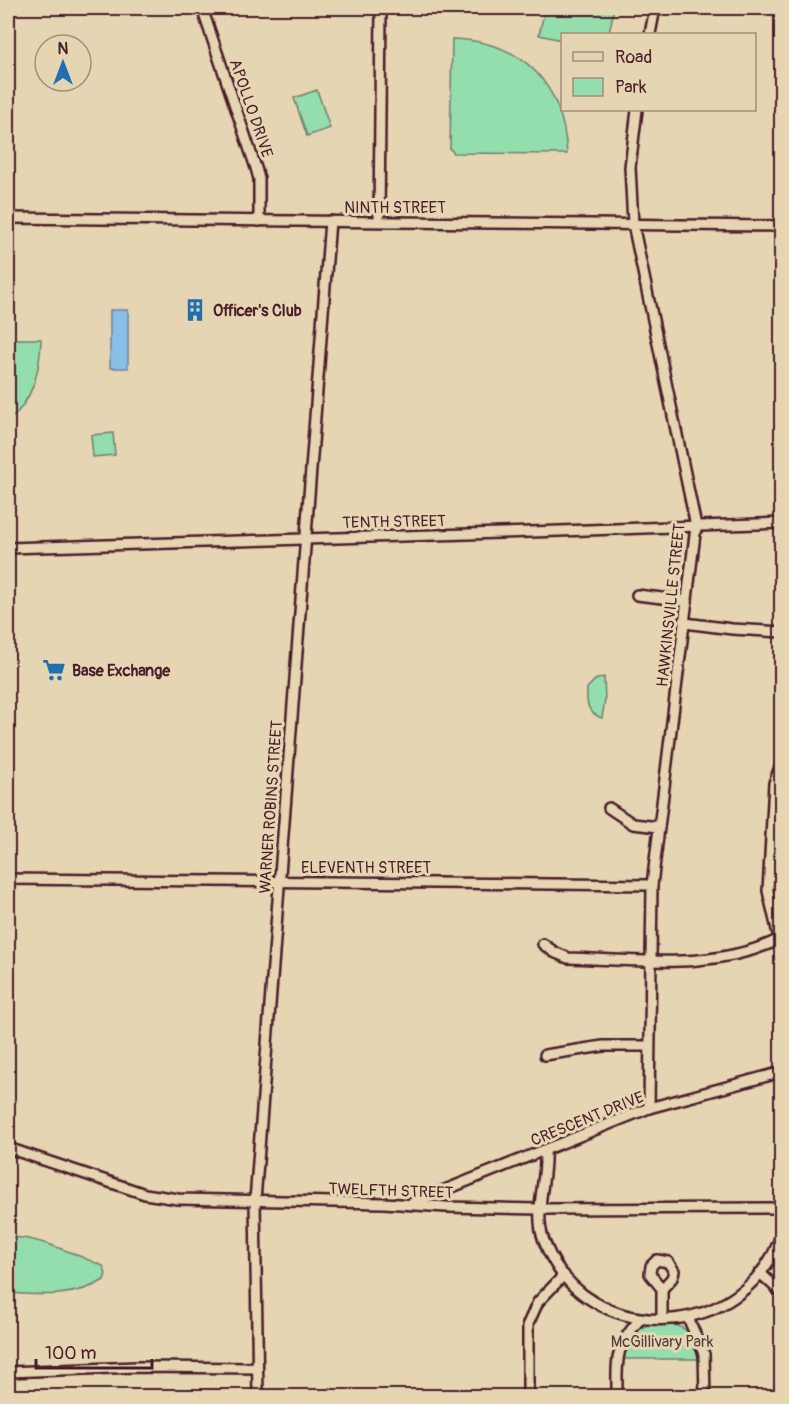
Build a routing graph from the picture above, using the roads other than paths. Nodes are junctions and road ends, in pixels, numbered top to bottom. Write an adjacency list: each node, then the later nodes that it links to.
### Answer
1 (202, 8): 7 (street, APOLLO DRIVE)
2 (381, 8): 9 (street)
3 (655, 8): 4 (street)
4 (650, 33)
5 (637, 111): 10 (street, HAWKINSVILLE STREET)
6 (8, 218): 7 (street, NINTH STREET)
7 (259, 221): 8 (street, NINTH STREET)
8 (330, 221): 9 (street, NINTH STREET); 14 (street, WARNER ROBINS STREET)
9 (379, 221): 10 (street, NINTH STREET)
10 (633, 224): 11 (street, NINTH STREET); 13 (street, HAWKINSVILLE STREET)
11 (782, 226)
12 (782, 523): 13 (street, TENTH STREET)
13 (696, 526): 14 (street, TENTH STREET); 17 (street, HAWKINSVILLE STREET)
14 (305, 538): 15 (street, TENTH STREET); 24 (street, WARNER ROBINS STREET)
15 (8, 548)
16 (637, 595): 17 (street)
17 (687, 601): 18 (street, HAWKINSVILLE STREET)
18 (685, 623): 19 (street); 22 (street, HAWKINSVILLE STREET)
19 (782, 632)
20 (782, 762): 26 (street)
21 (609, 808): 22 (street)
22 (659, 827): 25 (street, HAWKINSVILLE STREET)
23 (8, 879): 24 (street, ELEVENTH STREET)
24 (279, 882): 25 (street, ELEVENTH STREET); 36 (street, WARNER ROBINS STREET)
25 (652, 885): 29 (street, HAWKINSVILLE STREET)
26 (780, 938): 28 (street); 29 (street)
27 (543, 944): 29 (street)
28 (782, 951)
29 (650, 960): 30 (street, HAWKINSVILLE STREET)
30 (649, 1046): 31 (street); 33 (street, HAWKINSVILLE STREET)
31 (545, 1055)
32 (782, 1072): 33 (street, CRESCENT DRIVE)
33 (649, 1108): 35 (street, CRESCENT DRIVE)
34 (8, 1148): 36 (street, TWELFTH STREET)
35 (545, 1151): 37 (street, CRESCENT DRIVE); 39 (street)
36 (255, 1201): 37 (street, TWELFTH STREET); 48 (street, WARNER ROBINS STREET)
37 (408, 1205): 39 (street, TWELFTH STREET)
38 (782, 1208): 39 (street, TWELFTH STREET)
39 (540, 1209): 42 (street)
40 (782, 1232): 41 (street)
41 (760, 1273): 44 (street); 46 (street)
42 (564, 1275): 45 (street); 51 (street)
43 (662, 1288): 47 (street)
44 (782, 1293)
45 (641, 1318): 47 (street); 52 (street)
46 (688, 1318): 47 (street); 53 (street)
47 (662, 1319)
48 (258, 1368): 49 (street); 50 (street, WARNER ROBINS STREET)
49 (8, 1372)
50 (258, 1396)
51 (528, 1396)
52 (617, 1396)
53 (705, 1396)

